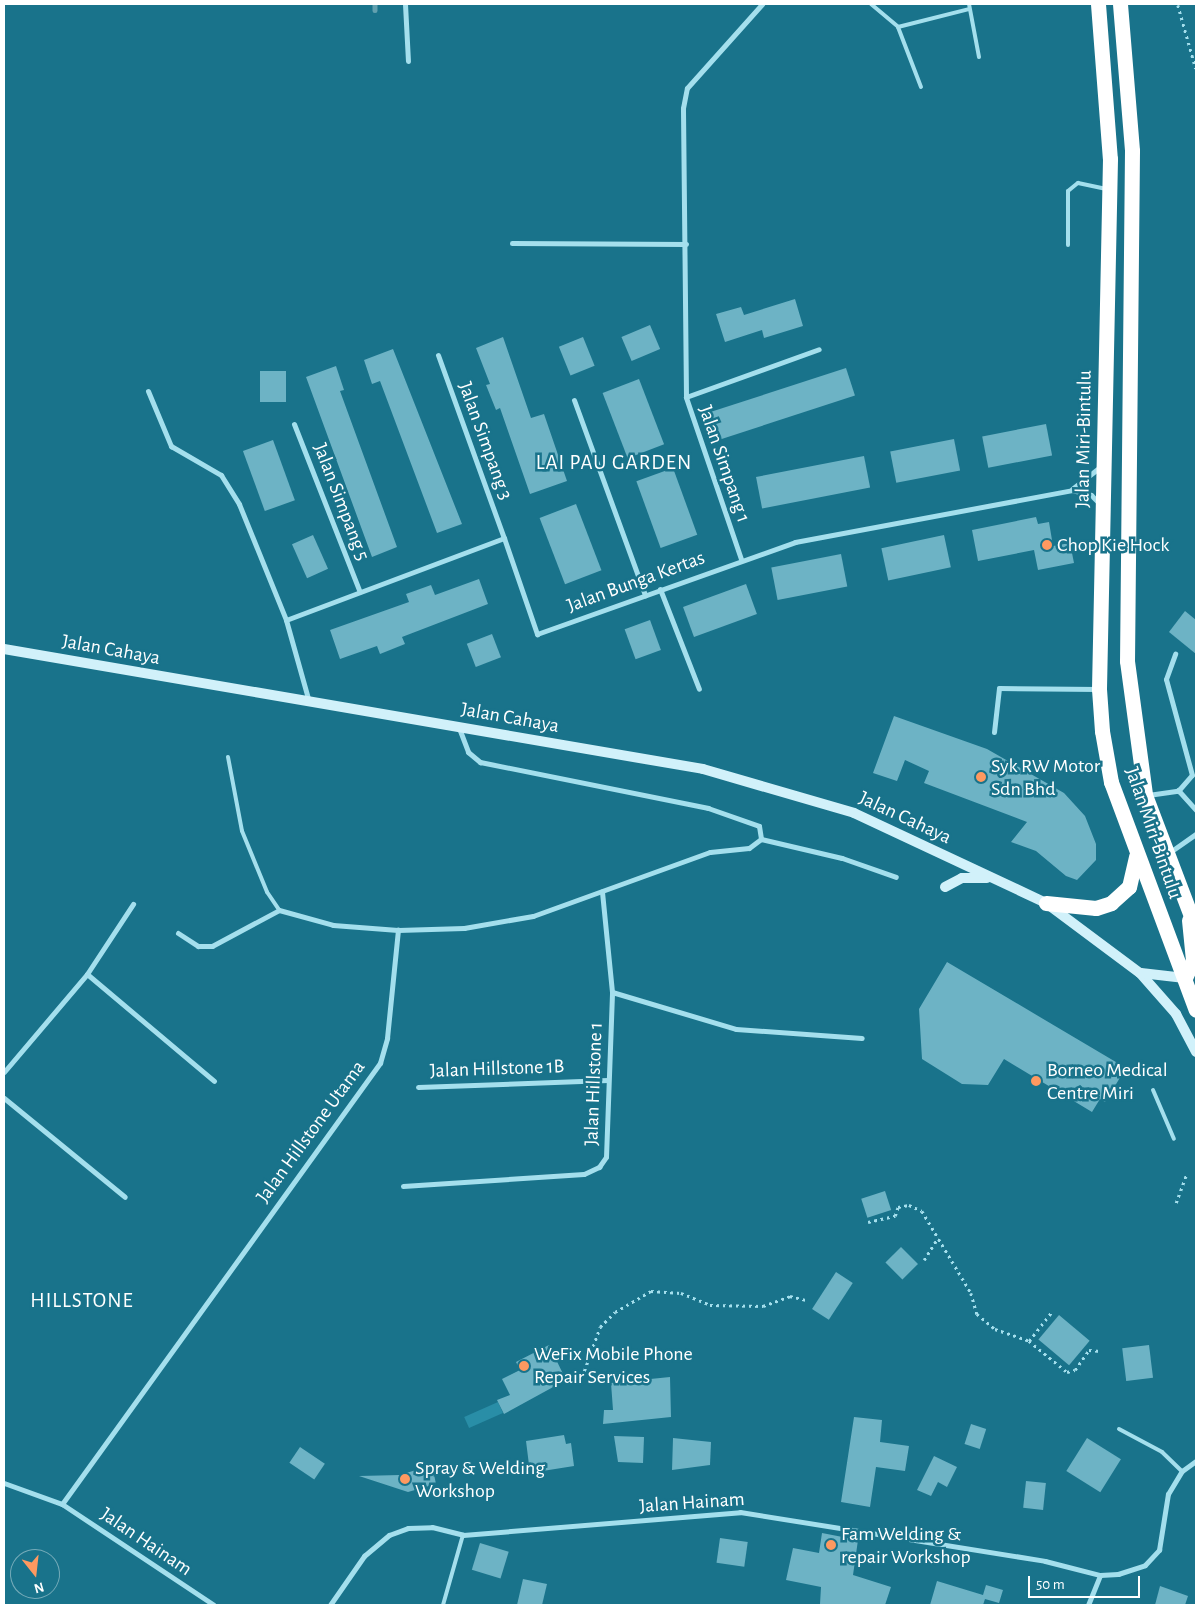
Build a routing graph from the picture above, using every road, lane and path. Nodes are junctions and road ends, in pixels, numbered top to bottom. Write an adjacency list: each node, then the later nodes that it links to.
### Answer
1 (405, 4): 10 (street)
2 (762, 4): 15 (street, Jalan Simpang 1)
3 (871, 4): 8 (lane)
4 (1098, 4): 13 (highway, Jalan Miri-Bintulu)
5 (1120, 4): 41 (highway, Jalan Miri-Bintulu)
6 (1178, 5): 11 (path)
7 (969, 6): 8 (lane); 9 (lane)
8 (898, 27): 12 (lane)
9 (979, 57)
10 (408, 61)
11 (1196, 69)
12 (921, 87)
13 (1108, 189): 16 (lane); 23 (highway, Jalan Miri-Bintulu)
14 (512, 243): 15 (street)
15 (686, 244): 20 (street, Jalan Simpang 1)
16 (1068, 245)
17 (819, 349): 20 (street)
18 (438, 355): 26 (street, Jalan Simpang 3)
19 (148, 391): 31 (street)
20 (686, 397): 27 (street, Jalan Simpang 1)
21 (574, 400): 30 (street)
22 (294, 424): 29 (street, Jalan Simpang 5)
23 (1102, 465): 24 (street, Jalan Bunga Kertas); 25 (highway, Jalan Miri-Bintulu)
24 (1072, 490): 25 (street); 27 (street, Jalan Bunga Kertas)
25 (1102, 506): 34 (highway, Jalan Miri-Bintulu)
26 (504, 538): 29 (street); 30 (street, Jalan Bunga Kertas)
27 (741, 559): 28 (street, Jalan Bunga Kertas)
28 (660, 590): 30 (street, Jalan Bunga Kertas); 35 (street)
29 (360, 592): 31 (street)
30 (645, 595)
31 (286, 620): 36 (street)
32 (4, 649): 36 (street, Jalan Cahaya)
33 (1175, 654): 40 (street)
34 (1099, 688): 38 (street); 45 (highway, Jalan Miri-Bintulu)
35 (699, 689)
36 (310, 704): 37 (street, Jalan Cahaya)
37 (458, 726): 44 (street); 48 (street, Jalan Cahaya)
38 (994, 732)
39 (228, 757): 54 (lane)
40 (1178, 790): 41 (street); 42 (street)
41 (1144, 795): 46 (highway, Jalan Miri-Bintulu)
42 (1196, 810)
43 (1196, 834): 46 (street)
44 (762, 839): 47 (street); 50 (street)
45 (1136, 854): 51 (highway); 60 (highway, Jalan Miri-Bintulu)
46 (1166, 854): 53 (highway, Jalan Miri-Bintulu)
47 (896, 877)
48 (993, 878): 49 (street); 51 (street, Jalan Cahaya)
49 (945, 887)
50 (602, 891): 56 (street); 61 (street, Jalan Hillstone 1)
51 (1046, 903): 58 (street, Jalan Cahaya)
52 (133, 904): 59 (street)
53 (1188, 906): 55 (highway, Jalan Miri-Bintulu); 60 (highway)
54 (280, 910): 56 (street); 57 (street)
55 (1196, 929)
56 (398, 930): 88 (street, Jalan Hillstone Utama)
57 (178, 933)
58 (1140, 973): 60 (street); 64 (street, Jalan Cahaya)
59 (87, 974): 65 (street); 67 (street)
60 (1185, 978): 62 (highway, Jalan Miri-Bintulu)
61 (612, 992): 63 (street); 66 (street, Jalan Hillstone 1)
62 (1196, 1010)
63 (862, 1038)
64 (1196, 1052)
65 (4, 1072)
66 (608, 1080): 68 (street, Jalan Hillstone 1B); 73 (street, Jalan Hillstone 1)
67 (214, 1081)
68 (418, 1087)
69 (1153, 1090): 71 (lane)
70 (4, 1098): 74 (street)
71 (1174, 1140)
72 (1186, 1176): 75 (path)
73 (403, 1186)
74 (124, 1197)
75 (1176, 1203)
76 (868, 1222): 77 (path)
77 (938, 1238): 78 (path); 81 (path)
78 (924, 1260)
79 (806, 1300): 83 (path)
80 (1050, 1313): 81 (path)
81 (1029, 1341): 82 (path)
82 (1100, 1351)
83 (582, 1377)
84 (1119, 1429): 86 (lane)
85 (1196, 1461): 86 (street, Jalan Hainam)
86 (1182, 1471): 90 (street, Jalan Hainam)
87 (4, 1483): 88 (street)
88 (62, 1504): 91 (street, Jalan Hainam)
89 (463, 1535): 90 (street, Jalan Hainam); 92 (street, Jalan Hainam); 93 (lane)
90 (1100, 1575): 94 (street)
91 (214, 1605)
92 (330, 1605)
93 (443, 1605)
94 (1088, 1605)

